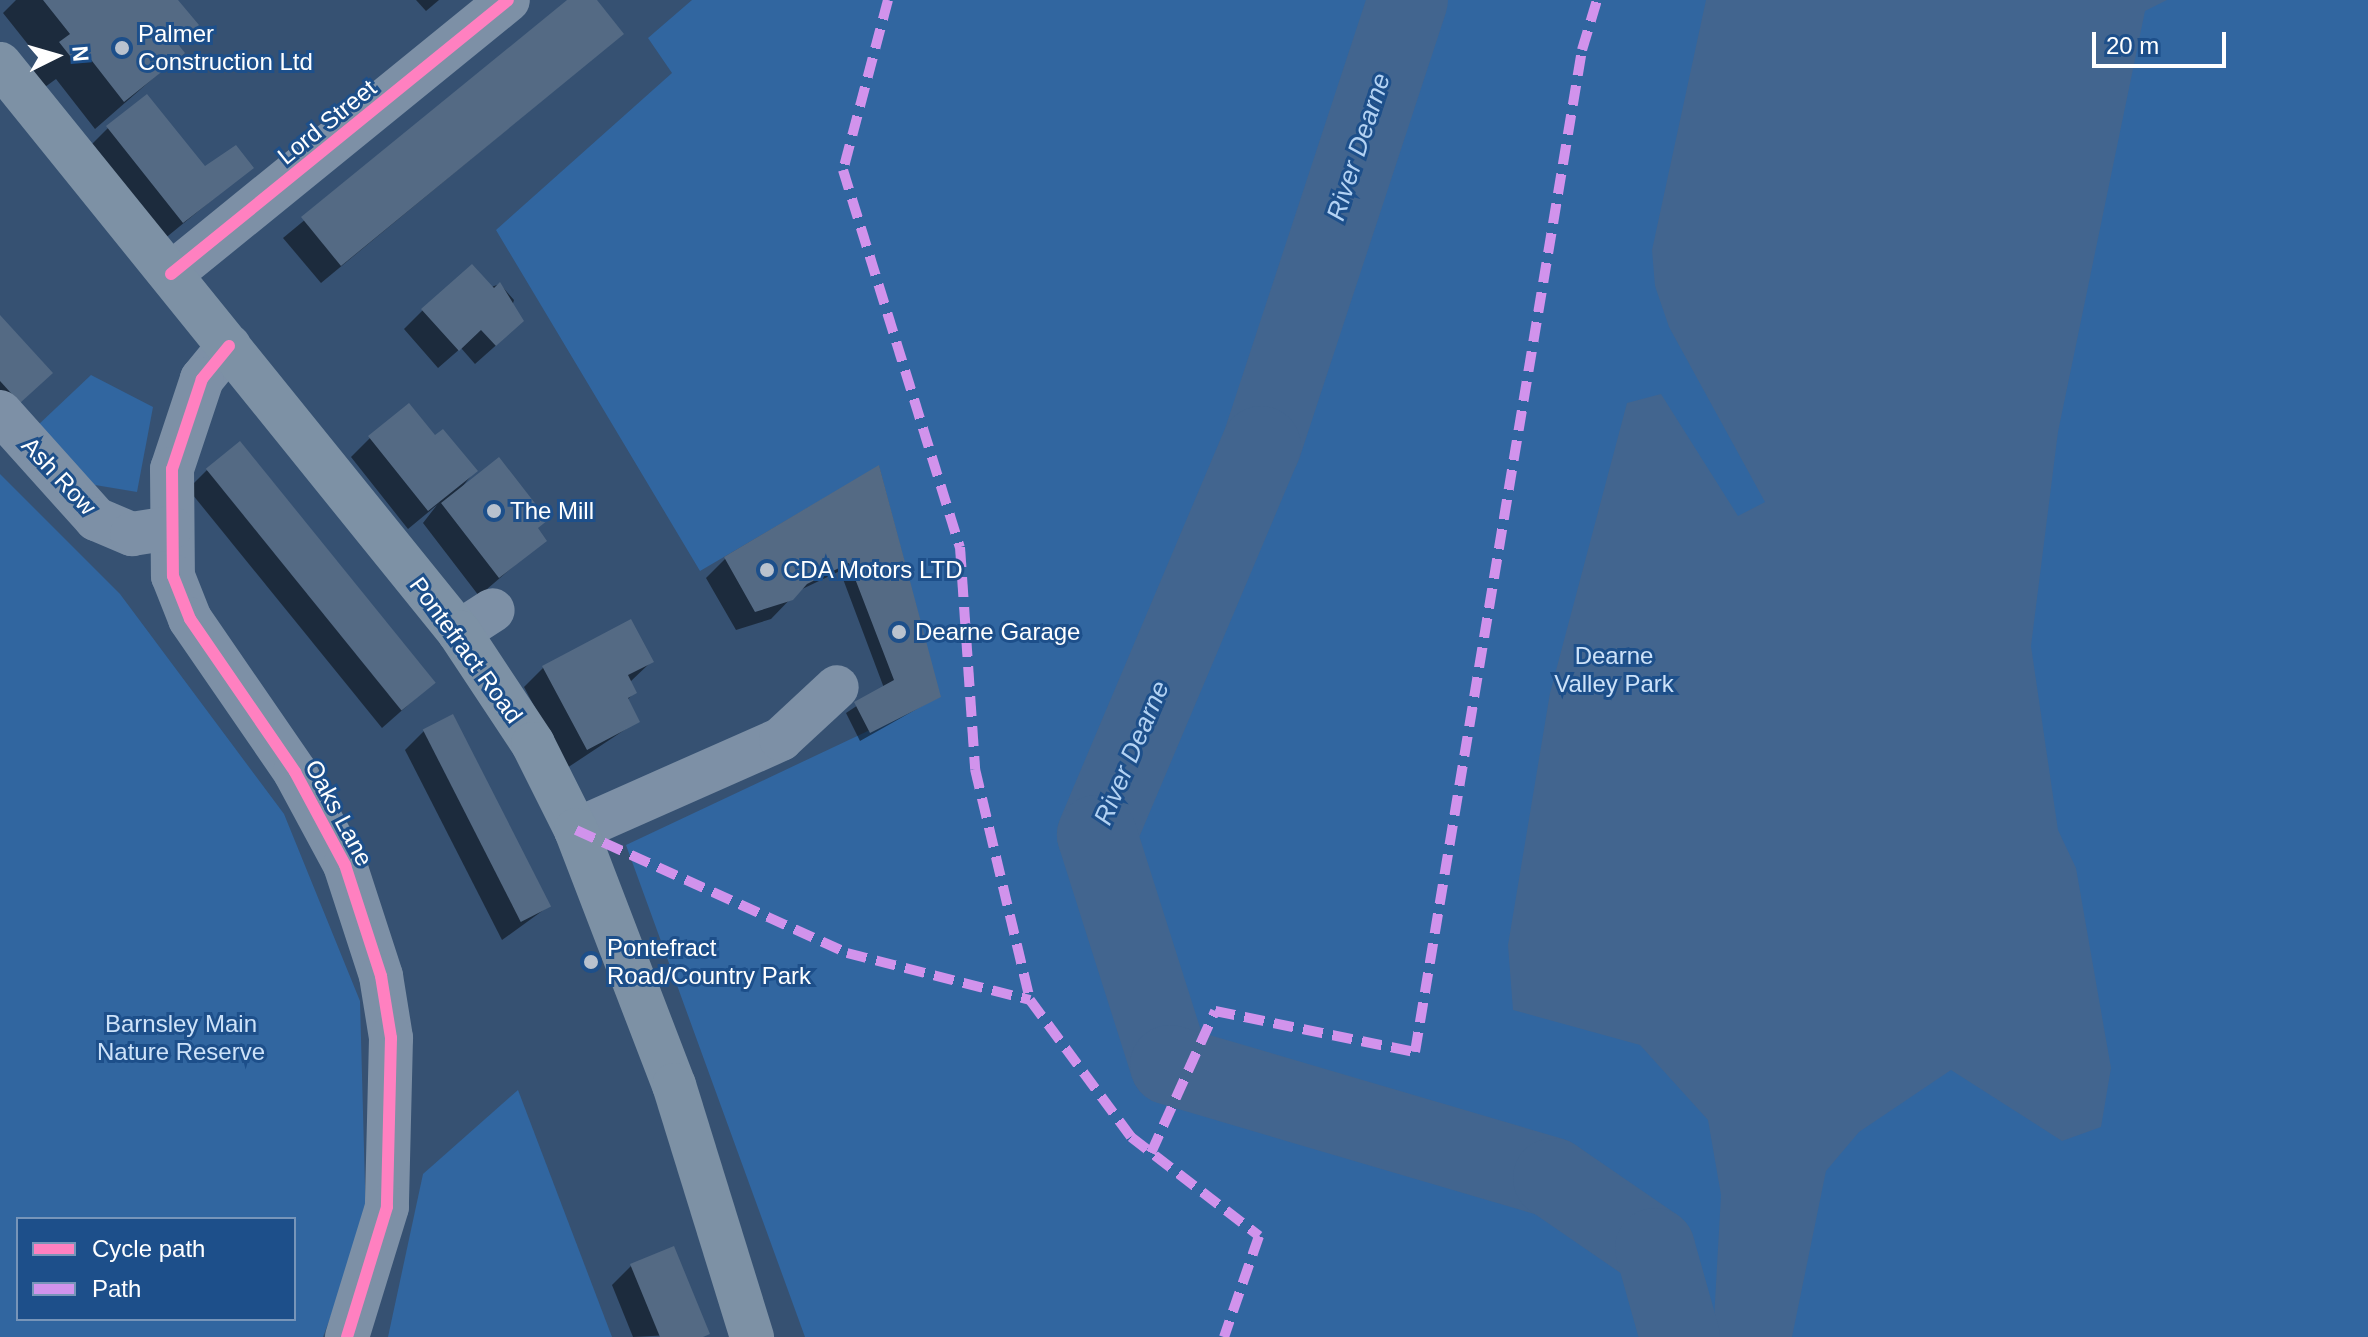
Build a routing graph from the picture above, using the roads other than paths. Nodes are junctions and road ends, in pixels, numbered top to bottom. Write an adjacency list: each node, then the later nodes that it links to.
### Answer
1 (508, 0): 3 (street, Lord Street)
2 (0, 64): 3 (highway, Pontefract Road)
3 (171, 274): 4 (highway, Pontefract Road)
4 (229, 346): 6 (street, Oaks Lane); 8 (highway, Pontefract Road)
5 (0, 412): 6 (street, Ash Row)
6 (171, 528): 9 (street, Oaks Lane)
7 (837, 687): 8 (street)
8 (576, 830): 10 (highway, Pontefract Road)
9 (347, 1337)
10 (752, 1337)

